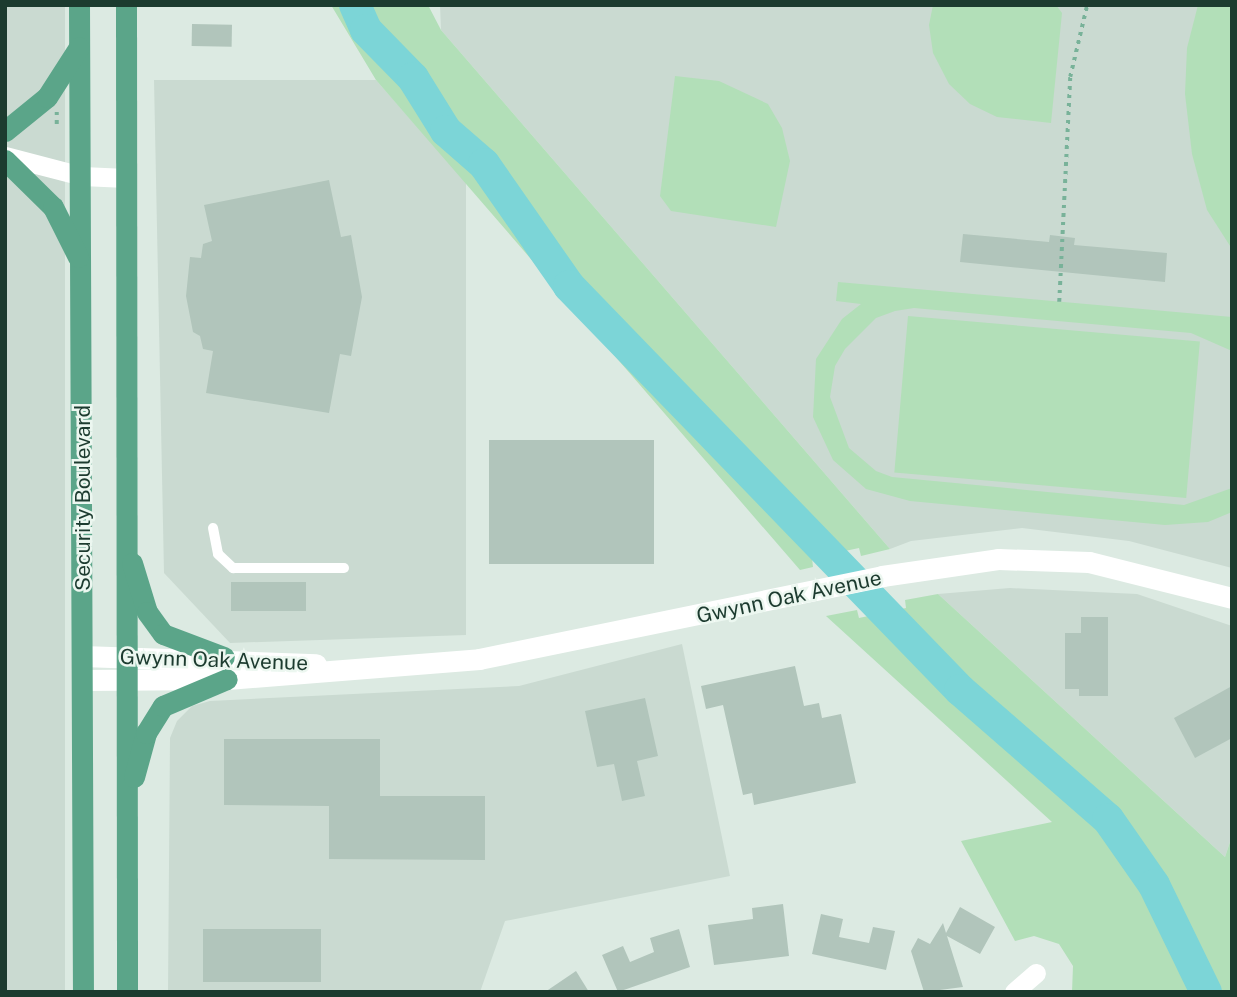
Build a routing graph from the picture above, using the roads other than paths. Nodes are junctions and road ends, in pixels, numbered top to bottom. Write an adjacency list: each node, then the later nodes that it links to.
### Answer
1 (79, 5): 3 (main road, Security Boulevard)
2 (126, 5): 7 (main road, Security Boulevard)
3 (79, 47): 4 (main road); 6 (main road, Security Boulevard)
4 (5, 131)
5 (5, 158): 6 (street); 8 (main road)
6 (82, 176): 7 (street); 8 (main road, Security Boulevard)
7 (126, 178): 10 (main road, Security Boulevard)
8 (83, 272): 13 (main road, Security Boulevard)
9 (213, 528): 11 (lane)
10 (125, 542): 14 (main road, Security Boulevard); 15 (main road)
11 (344, 568)
12 (1232, 598): 16 (street, Gwynn Oak Avenue)
13 (82, 656): 14 (street, Gwynn Oak Avenue); 18 (main road, Security Boulevard)
14 (127, 656): 15 (street, Gwynn Oak Avenue); 19 (main road, Security Boulevard)
15 (224, 657): 16 (street, Gwynn Oak Avenue)
16 (345, 667): 17 (street, Gwynn Oak Avenue)
17 (227, 679): 19 (street, Gwynn Oak Avenue); 20 (main road)
18 (82, 680): 19 (street, Gwynn Oak Avenue); 22 (main road, Security Boulevard)
19 (127, 680): 20 (main road, Security Boulevard)
20 (127, 803): 23 (main road, Security Boulevard)
21 (1036, 972): 24 (street)
22 (83, 992)
23 (127, 992)
24 (1014, 992)

